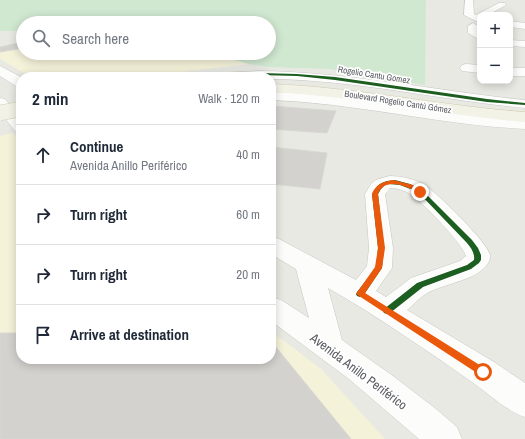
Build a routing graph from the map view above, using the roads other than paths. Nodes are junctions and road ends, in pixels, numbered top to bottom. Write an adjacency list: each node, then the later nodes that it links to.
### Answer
1 (469, 0): 4 (street)
2 (502, 5): 3 (street)
3 (490, 12)
4 (477, 18)
5 (477, 22): 8 (street)
6 (513, 24): 7 (street)
7 (525, 26)
8 (477, 36)
9 (513, 43): 10 (street)
10 (525, 44)
11 (466, 68): 12 (street)
12 (477, 69)
13 (0, 70): 17 (street)
14 (513, 72): 15 (street)
15 (525, 72)
16 (276, 74): 22 (street, Rogelio Cantu Gomez)
17 (16, 80)
18 (276, 80): 25 (main road, Boulevard Rogelio Cantú Gómez)
19 (276, 88): 26 (main road, Boulevard Rogelio Cantú Gómez)
20 (276, 96): 27 (street)
21 (16, 102): 23 (street)
22 (525, 104)
23 (0, 106): 24 (main road, bridge); 28 (street)
24 (16, 108)
25 (525, 108)
26 (525, 117)
27 (525, 124)
28 (15, 125)
29 (276, 247): 30 (street)
30 (308, 266): 31 (street); 34 (street)
31 (360, 294): 33 (street); 33 (street)
32 (276, 310): 34 (street, Avenida Anillo Periférico)
33 (387, 311): 35 (street)
34 (329, 347): 36 (street, Avenida Anillo Periférico)
35 (525, 402)
36 (444, 439)

